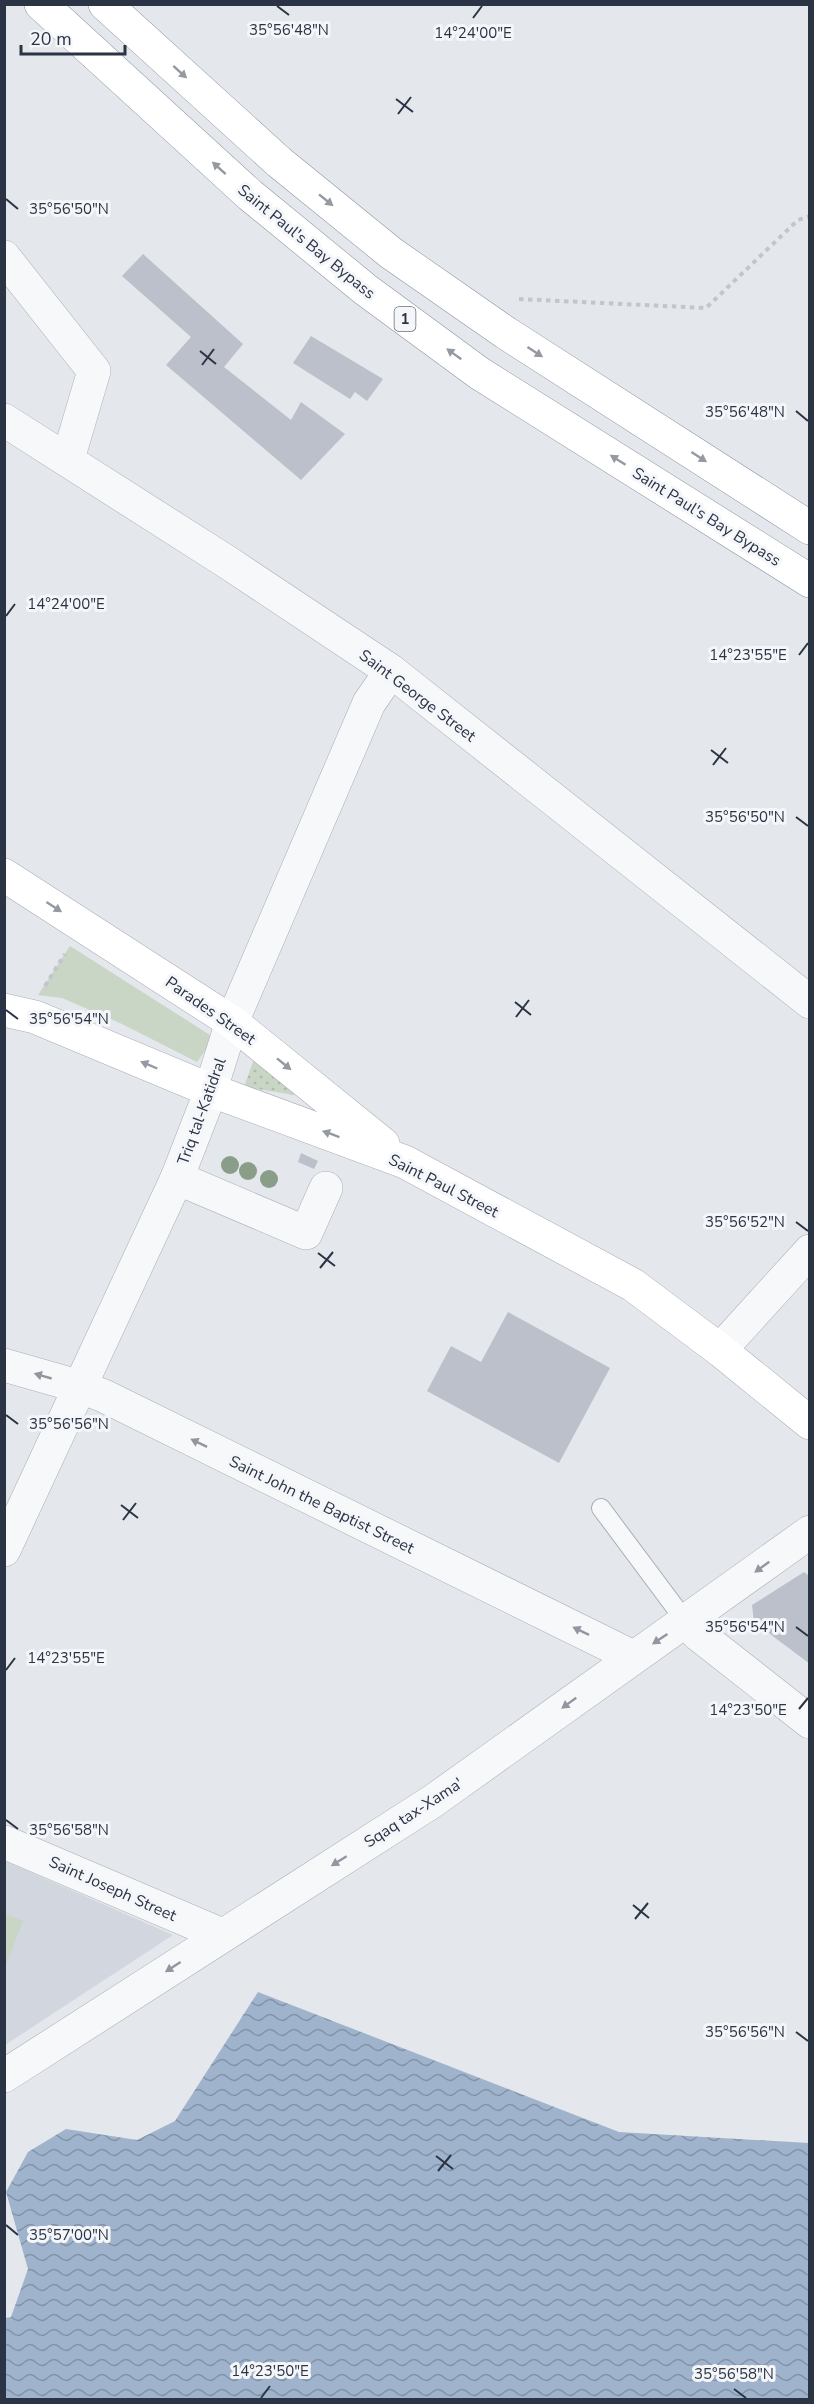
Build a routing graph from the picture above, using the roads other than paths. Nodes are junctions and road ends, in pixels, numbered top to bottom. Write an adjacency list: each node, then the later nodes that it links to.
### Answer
1 (41, 4): 7 (main road, Saint Paul's Bay Bypass / 1, one-way to 1)
2 (105, 4): 6 (main road, one-way to 6)
3 (4, 256): 5 (street)
4 (4, 420): 5 (street, Saint George Street)
5 (68, 459): 8 (street, Saint George Street)
6 (810, 528)
7 (810, 581)
8 (391, 671): 10 (street, Saint George Street); 12 (street, Triq tal-Katidral)
9 (4, 875): 12 (main road, Parades Street, one-way to 12)
10 (810, 1002)
11 (10, 1012): 13 (main road, Saint Paul Street, one-way to 11)
12 (232, 1022): 13 (street, Triq tal-Katidral); 14 (main road, Parades Street, one-way to 14)
13 (210, 1090): 14 (main road, Saint Paul Street, one-way to 13); 15 (street, Triq tal-Katidral)
14 (405, 1162): 18 (main road, Saint Paul Street)
15 (177, 1178): 16 (street); 20 (street, Triq tal-Katidral)
16 (326, 1188)
17 (810, 1251): 18 (street)
18 (720, 1350): 21 (main road, Saint Paul Street)
19 (4, 1365): 20 (street, Saint John the Baptist Street, one-way to 19)
20 (81, 1387): 24 (street, Triq tal-Katidral); 26 (street, Saint John the Baptist Street, one-way to 20)
21 (810, 1423)
22 (602, 1508): 25 (lane)
23 (810, 1532): 25 (street, Sqaq tax-Xama', one-way to 25)
24 (4, 1550)
25 (686, 1622): 26 (street, Sqaq tax-Xama', one-way to 26); 27 (street)
26 (633, 1657): 29 (street, Sqaq tax-Xama', one-way to 29)
27 (810, 1722)
28 (4, 1842): 29 (street, Saint Joseph Street)
29 (222, 1935): 30 (street, Sqaq tax-Xama', one-way to 30)
30 (4, 2076)

